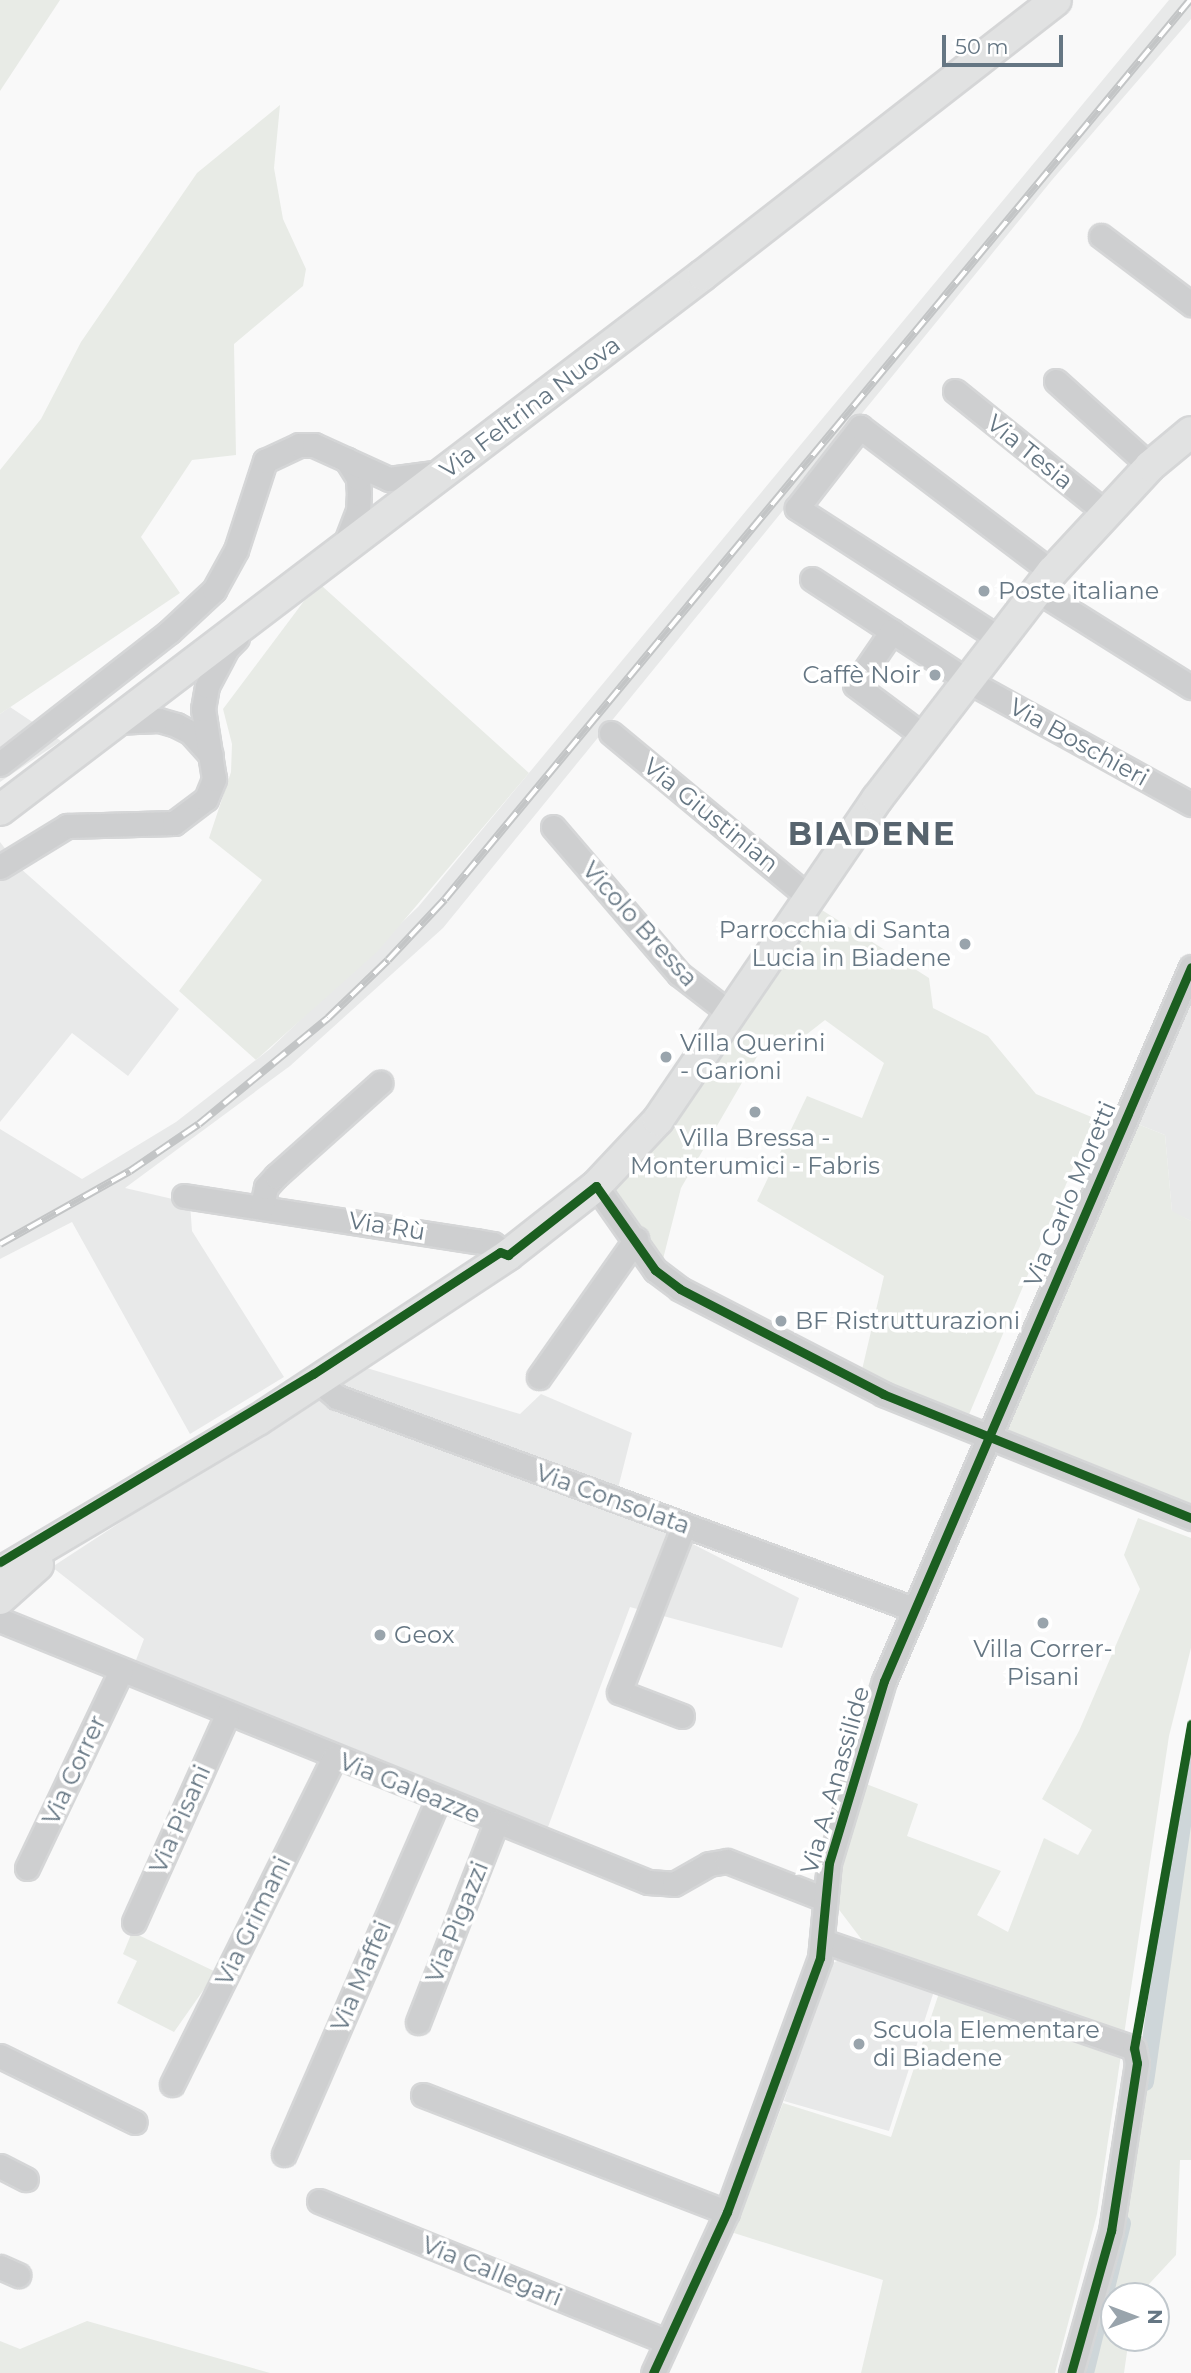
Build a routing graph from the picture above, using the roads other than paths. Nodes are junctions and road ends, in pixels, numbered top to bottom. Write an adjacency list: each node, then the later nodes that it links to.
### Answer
1 (1056, 0): 9 (main road, Via Feltrina Nuova)
2 (1101, 236): 3 (street)
3 (1191, 304)
4 (1056, 381): 8 (street)
5 (955, 391): 10 (street, Via Tesia)
6 (1191, 432): 8 (main road)
7 (346, 459): 9 (street); 11 (street); 23 (street)
8 (1150, 466): 10 (main road)
9 (447, 471): 11 (main road, Via Feltrina Nuova)
10 (1106, 513): 13 (main road)
11 (343, 548): 14 (main road, Via Feltrina Nuova)
12 (812, 579): 15 (street)
13 (1045, 581): 16 (main road); 16 (street); 18 (street)
14 (277, 599): 19 (main road, Via Feltrina Nuova); 22 (street)
15 (892, 631): 17 (street); 21 (street)
16 (1000, 639): 17 (main road)
17 (968, 681): 21 (main road); 24 (street, Via Boschieri)
18 (1191, 687)
19 (113, 722): 22 (street); 25 (main road, Via Feltrina Nuova)
20 (611, 733): 28 (street, Via Giustinian)
21 (925, 737): 28 (main road)
22 (211, 755): 27 (street)
23 (0, 764)
24 (1191, 804)
25 (0, 810)
26 (554, 827): 30 (street, Vicolo Bressa)
27 (0, 867)
28 (810, 898): 30 (main road)
29 (1191, 967): 39 (street, Via Carlo Moretti)
30 (732, 1015): 32 (main road)
31 (380, 1083): 34 (street)
32 (596, 1186): 35 (street); 36 (main road)
33 (184, 1196): 34 (street, Via Rù)
34 (262, 1206): 36 (street, Via Rù)
35 (636, 1240): 37 (street); 39 (street)
36 (508, 1255): 38 (main road)
37 (539, 1377)
38 (318, 1381): 41 (main road); 42 (street, Via Consolata)
39 (988, 1438): 40 (street); 45 (street, Via A. Anassilide)
40 (1191, 1518)
41 (92, 1520): 43 (main road); 44 (main road)
42 (684, 1525): 45 (street, Via Consolata); 49 (street)
43 (0, 1573)
44 (0, 1599)
45 (912, 1609): 54 (street, Via A. Anassilide)
46 (0, 1620): 47 (street, Via Galeazze)
47 (121, 1671): 48 (street, Via Galeazze); 53 (street, Via Correr)
48 (227, 1715): 50 (street, Via Galeazze); 55 (street, Via Pisani)
49 (682, 1716)
50 (334, 1758): 51 (street, Via Galeazze); 59 (street, Via Grimani)
51 (438, 1799): 52 (street, Via Galeazze); 62 (street, Via Maffei)
52 (496, 1823): 54 (street, Via Galeazze); 57 (street, Via Pigazzi)
53 (27, 1868)
54 (822, 1898): 56 (street, Via A. Anassilide)
55 (134, 1923)
56 (823, 1941): 66 (street, Via A. Anassilide); 69 (street)
57 (418, 2022)
58 (0, 2056): 61 (street)
59 (172, 2084)
60 (424, 2095): 66 (street)
61 (135, 2122)
62 (284, 2154)
63 (0, 2166): 64 (street)
64 (26, 2179)
65 (319, 2201): 67 (street, Via Callegari)
66 (727, 2212): 67 (street, Via A. Anassilide)
67 (665, 2341): 68 (street, Via A. Anassilide)
68 (653, 2373)
69 (1071, 2373)

